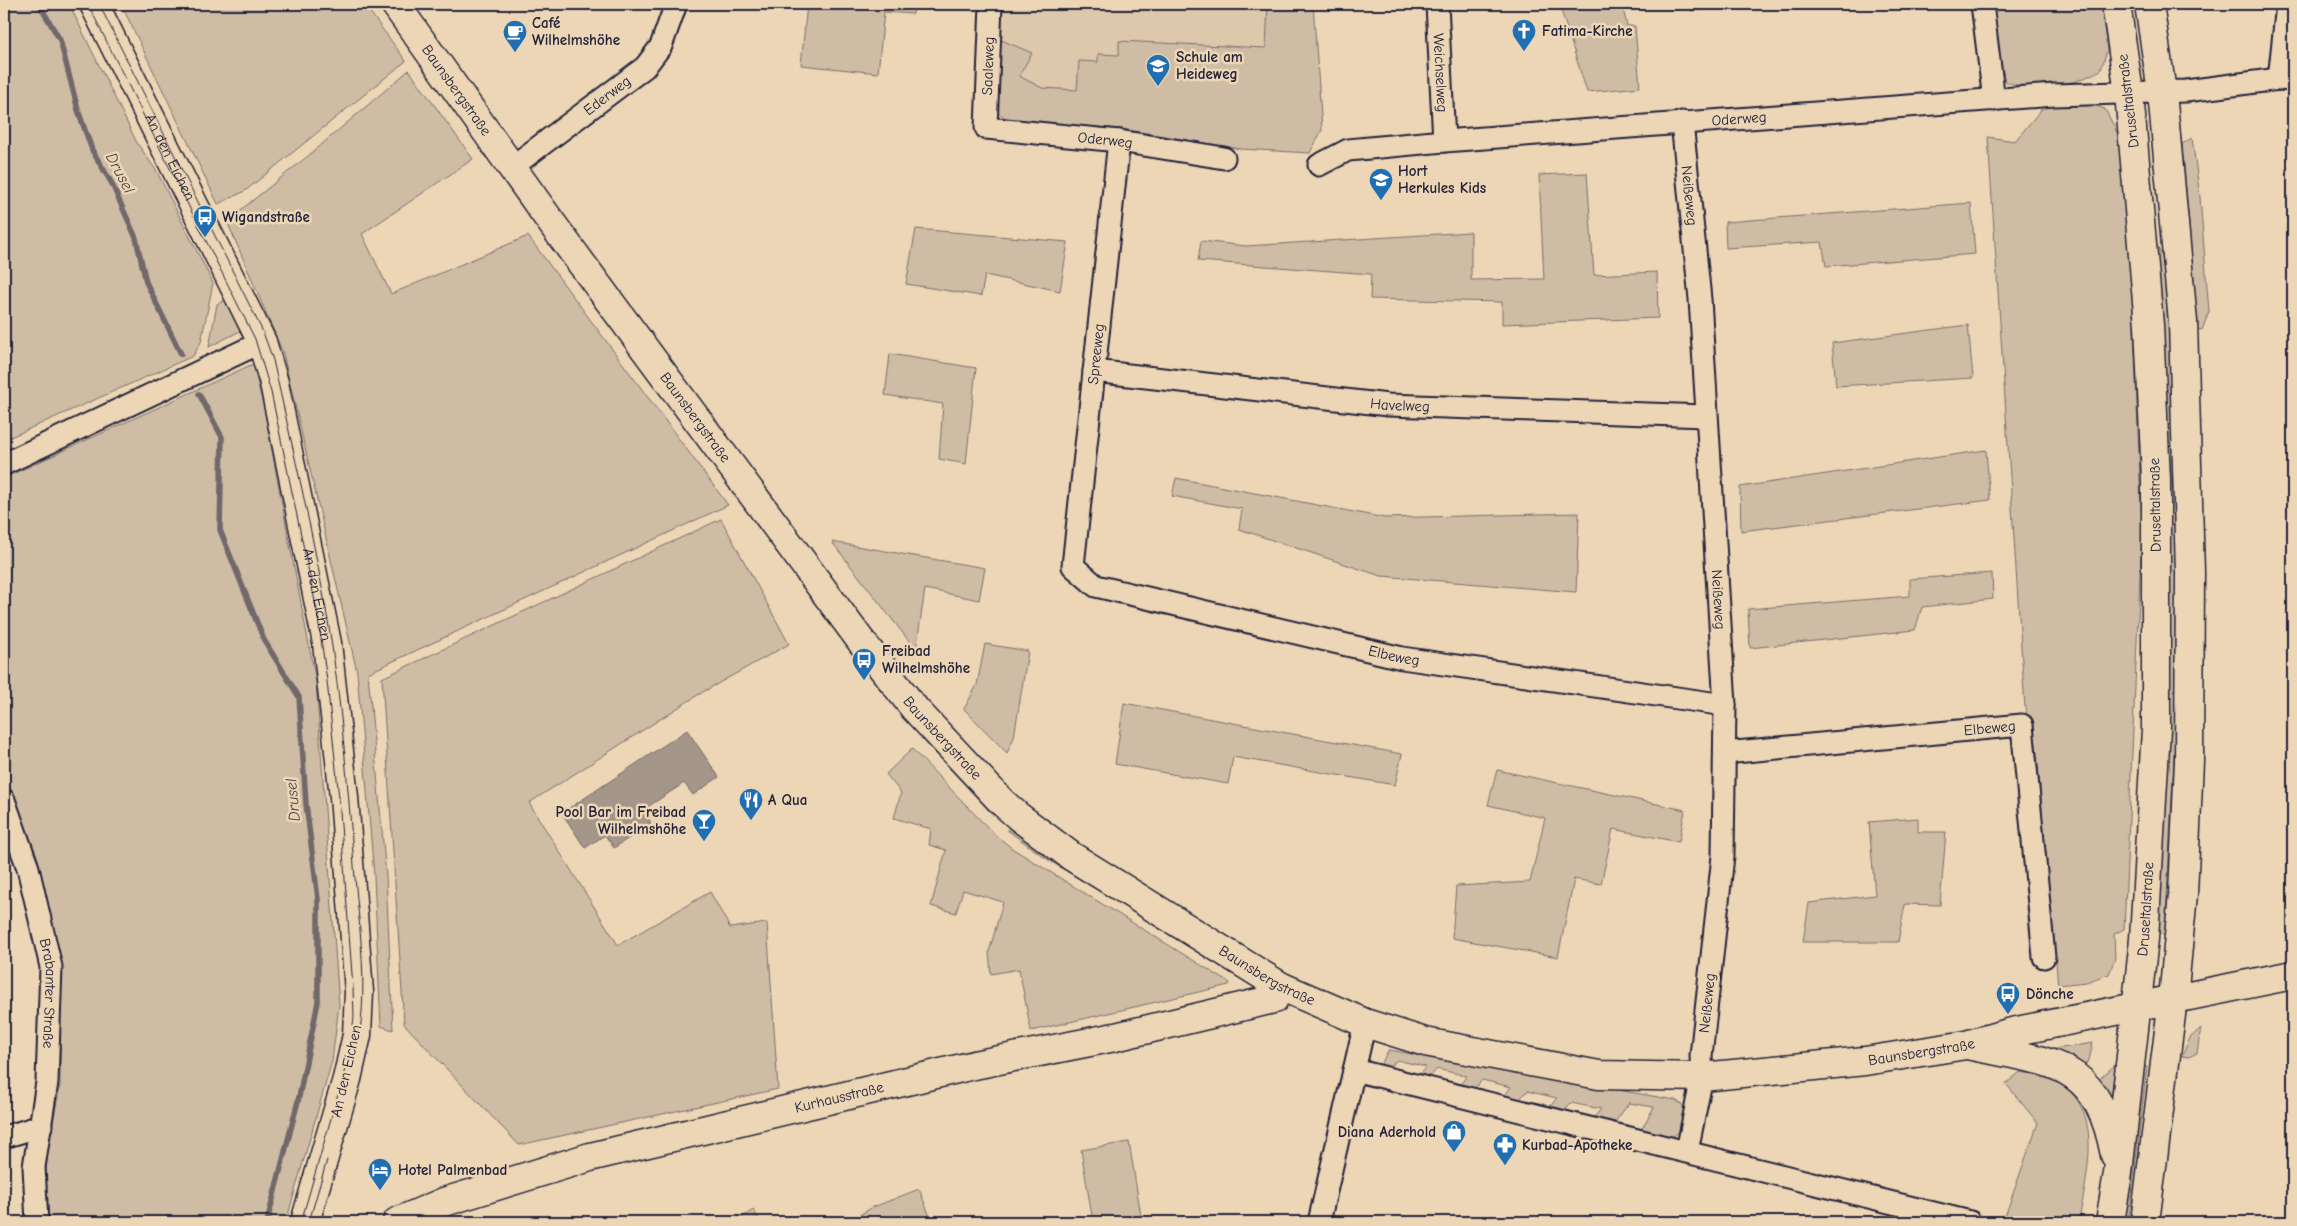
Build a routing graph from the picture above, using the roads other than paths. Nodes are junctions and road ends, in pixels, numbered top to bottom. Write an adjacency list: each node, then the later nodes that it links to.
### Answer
1 (94, 4): 21 (main road, An den Eichen)
2 (395, 4): 20 (main road, Baunsbergstraße)
3 (676, 4): 20 (street, Ederweg)
4 (991, 4): 15 (street, Saaleweg)
5 (1437, 4): 17 (street, Weichselweg)
6 (1982, 4): 13 (street)
7 (2116, 4): 12 (main road, Druseltalstraße)
8 (2149, 4): 11 (main road)
9 (2287, 4): 10 (street)
10 (2286, 79): 11 (street, Oderweg)
11 (2162, 92): 12 (street, Oderweg); 32 (main road)
12 (2129, 93): 13 (street, Oderweg); 33 (main road, Druseltalstraße)
13 (1994, 100): 14 (street, Oderweg)
14 (1682, 122): 17 (street, Oderweg); 23 (street, Neißeweg)
15 (986, 128): 16 (street, Oderweg)
16 (1119, 141): 18 (street, Oderweg); 22 (street, Spreeweg)
17 (1444, 141): 19 (street, Oderweg)
18 (1224, 158)
19 (1319, 165)
20 (512, 167): 31 (main road, Baunsbergstraße)
21 (262, 342): 24 (street); 43 (main road, An den Eichen)
22 (1094, 371): 23 (street, Havelweg); 25 (street, Spreeweg)
23 (1706, 416): 26 (street, Neißeweg)
24 (4, 464)
25 (1073, 566): 26 (street, Elbeweg)
26 (1725, 705): 27 (street, Neißeweg)
27 (1725, 753): 29 (street, Elbeweg); 37 (street, Neißeweg)
28 (4, 800): 38 (street, Brabanter Straße)
29 (2044, 957)
30 (2293, 975): 32 (main road)
31 (1280, 986): 34 (main road, Baunsbergstraße); 44 (main road, Kurhausstraße)
32 (2173, 999): 33 (main road); 48 (main road)
33 (2137, 1007): 35 (main road, Baunsbergstraße); 41 (main road, Druseltalstraße)
34 (1365, 1023): 36 (street); 37 (main road, Baunsbergstraße)
35 (1966, 1045): 37 (main road, Baunsbergstraße); 41 (main road)
36 (1354, 1070): 40 (street); 45 (street)
37 (1702, 1077): 40 (street)
38 (41, 1126): 39 (street); 42 (street, Brabanter Straße)
39 (4, 1138)
40 (1687, 1151): 46 (street)
41 (2118, 1173): 47 (main road, Druseltalstraße)
42 (37, 1222)
43 (305, 1222)
44 (397, 1222)
45 (1320, 1222)
46 (1970, 1222)
47 (2110, 1222)
48 (2145, 1222)

